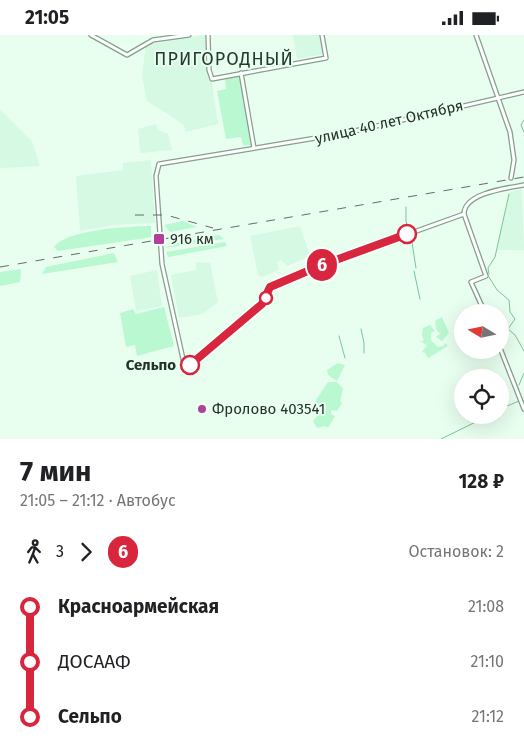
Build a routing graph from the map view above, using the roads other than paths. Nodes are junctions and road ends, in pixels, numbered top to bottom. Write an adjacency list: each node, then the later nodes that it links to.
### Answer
1 (91, 35): 2 (street)
2 (189, 35)
3 (208, 35): 6 (street)
4 (322, 35): 6 (street)
5 (476, 35): 8 (street)
6 (241, 73): 9 (street)
7 (524, 92): 8 (street, улица 40 лет Октября)
8 (498, 97): 9 (street, улица 40 лет Октября); 11 (street)
9 (254, 149): 12 (street, улица 40 лет Октября)
10 (524, 185): 11 (street)
11 (514, 187): 12 (street)
12 (464, 214): 13 (street)
13 (481, 304)
14 (504, 359): 15 (street)
15 (524, 409)

